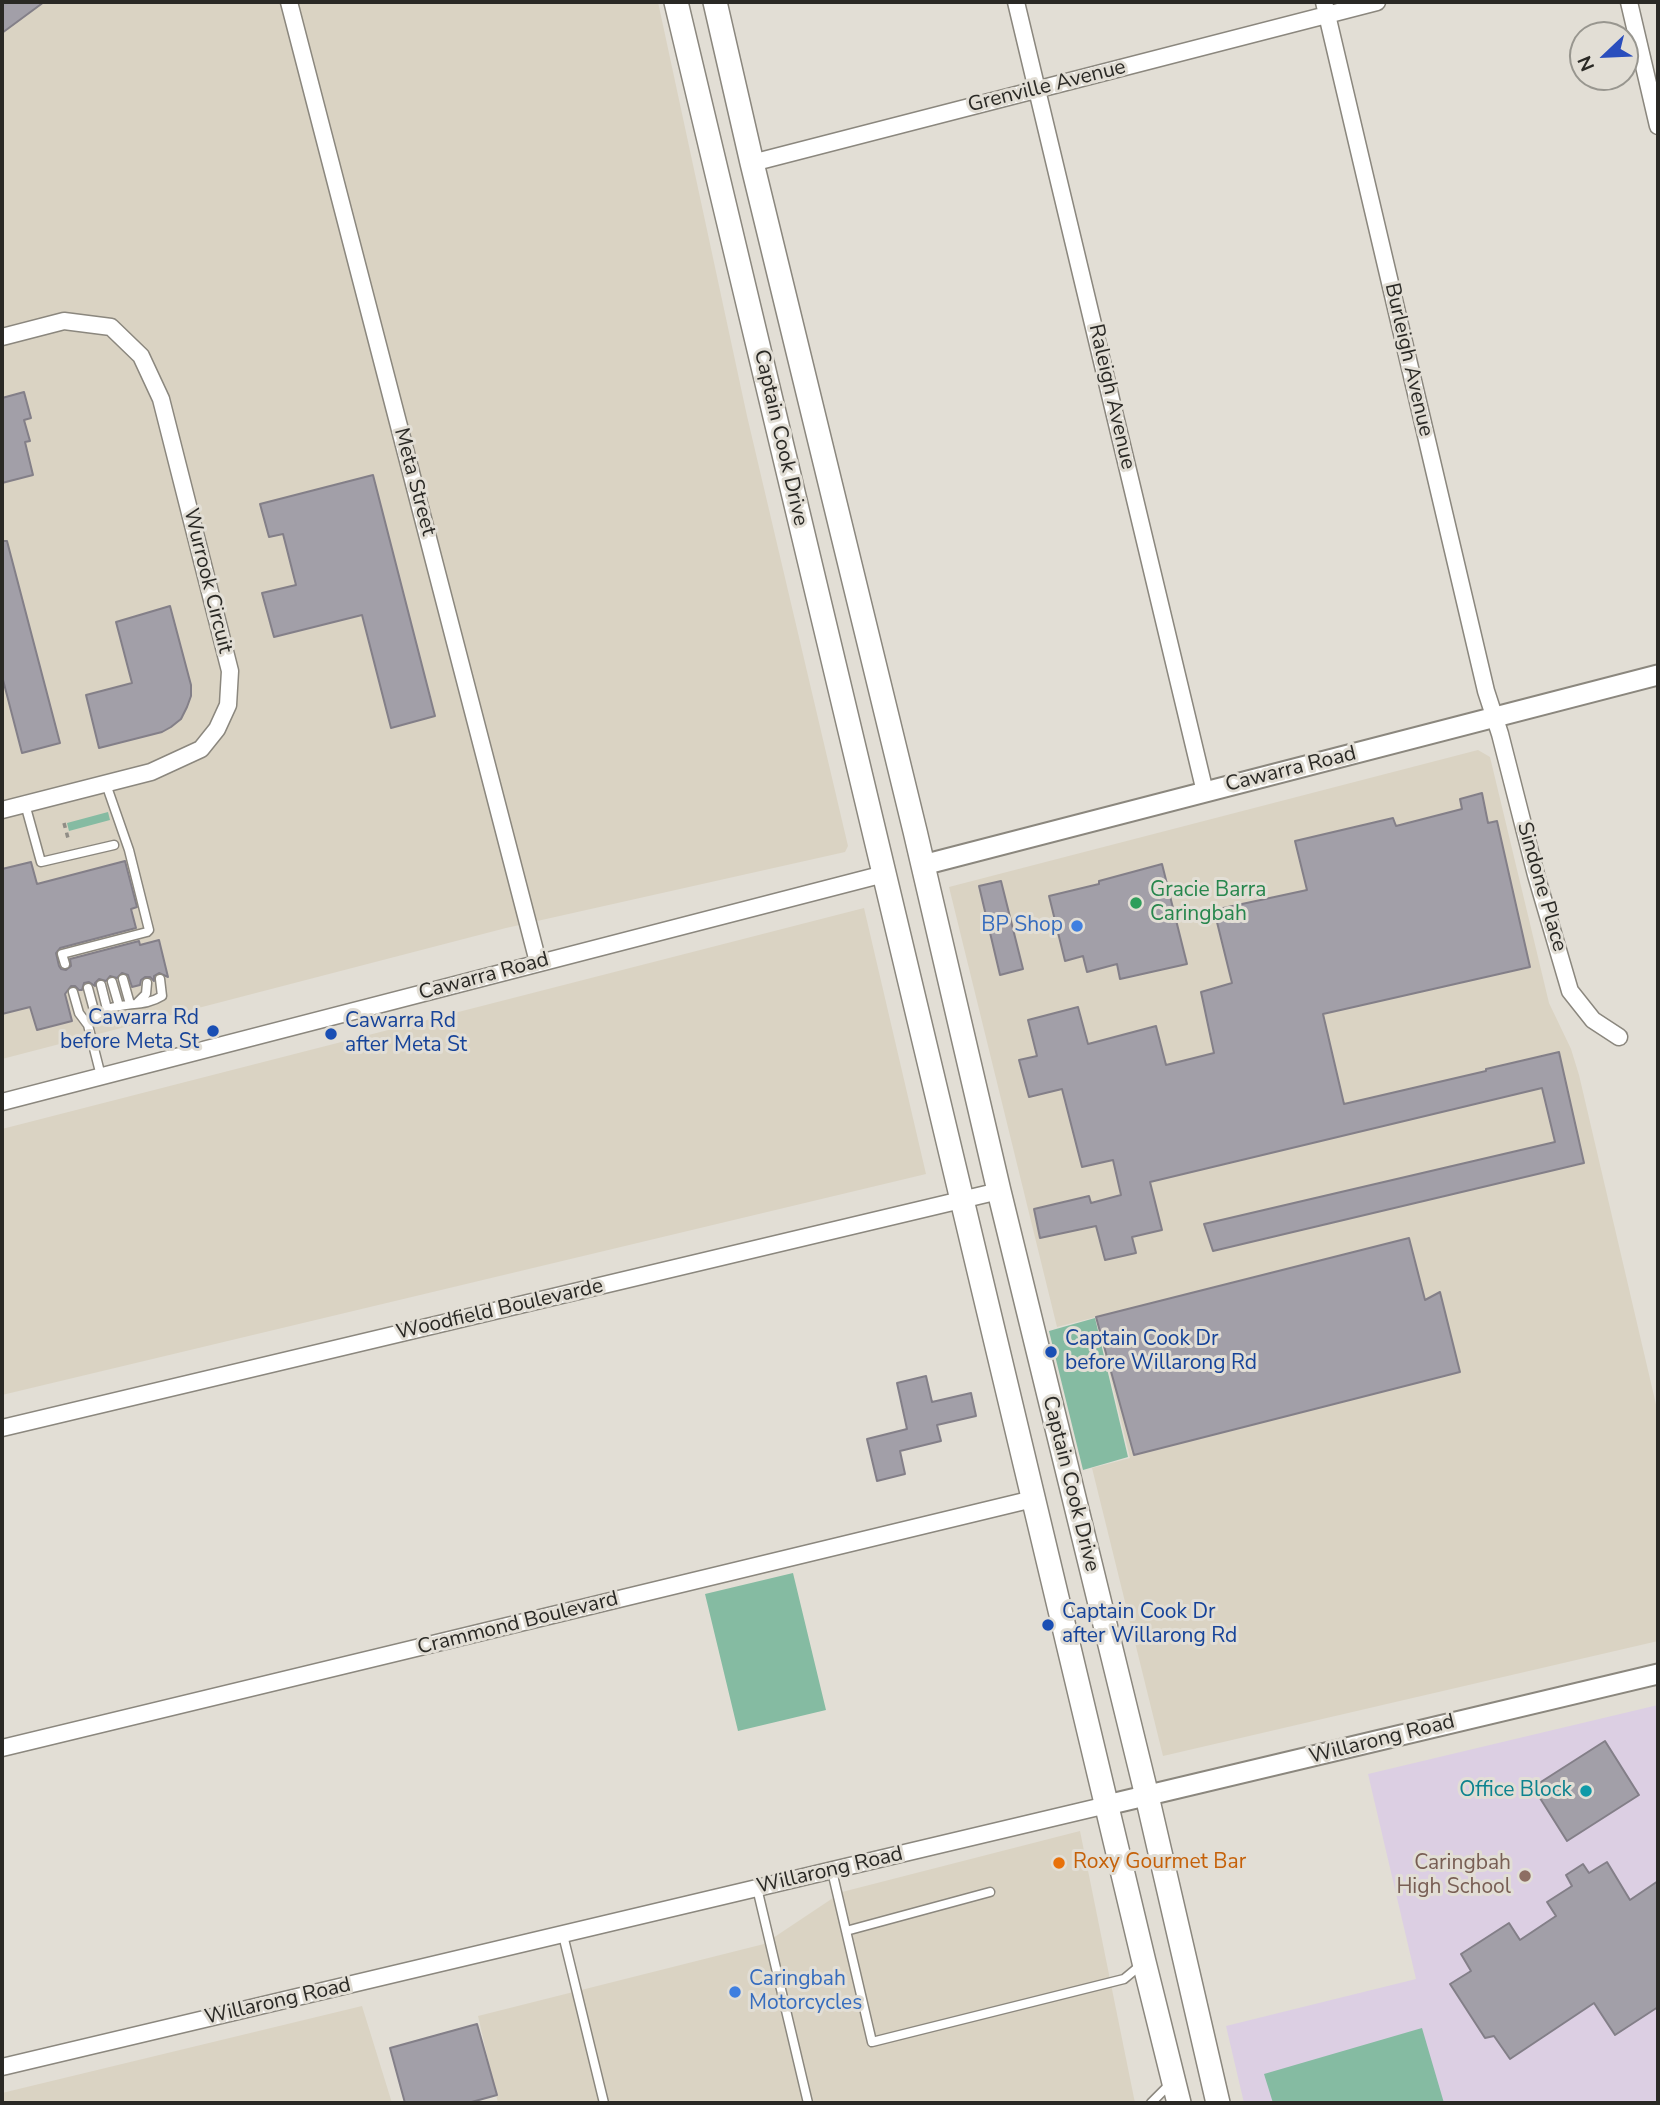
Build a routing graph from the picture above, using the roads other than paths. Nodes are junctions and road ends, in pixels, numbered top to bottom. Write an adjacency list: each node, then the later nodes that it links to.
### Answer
1 (289, 2): 34 (street, Meta Street)
2 (676, 2): 11 (main road, Captain Cook Drive)
3 (715, 2): 10 (main road, Captain Cook Drive)
4 (1016, 2): 8 (street, Raleigh Avenue)
5 (1377, 2): 7 (street, Grenville Avenue)
6 (1629, 2): 9 (street)
7 (1325, 8): 8 (street, Grenville Avenue); 14 (street, Burleigh Avenue)
8 (1038, 89): 10 (street, Grenville Avenue); 16 (street, Raleigh Avenue)
9 (1658, 126)
10 (752, 163): 11 (main road, Grenville Avenue); 20 (main road, Captain Cook Drive)
11 (718, 176): 21 (main road, Captain Cook Drive)
12 (2, 337): 15 (street, Wurrook Circuit)
13 (1658, 676): 14 (street, Cawarra Road)
14 (1494, 718): 16 (street, Cawarra Road); 48 (street, Sindone Place)
15 (106, 783): 17 (street, Wurrook Circuit); 22 (lane)
16 (1205, 792): 20 (street, Cawarra Road)
17 (25, 804): 18 (street, Wurrook Circuit); 19 (lane)
18 (3, 806)
19 (114, 845)
20 (923, 865): 21 (main road); 51 (main road, Captain Cook Drive)
21 (884, 874): 34 (street, Cawarra Road); 52 (main road, Captain Cook Drive)
22 (147, 932): 23 (lane); 25 (lane)
23 (135, 935): 24 (lane); 28 (lane)
24 (113, 941): 26 (lane); 30 (lane)
25 (150, 942)
26 (102, 944): 27 (lane); 31 (lane)
27 (92, 946): 29 (lane); 32 (lane)
28 (138, 946)
29 (78, 950): 33 (lane); 35 (lane)
30 (116, 951)
31 (105, 954)
32 (94, 957)
33 (81, 960)
34 (538, 962): 49 (street, Cawarra Road)
35 (65, 964)
36 (123, 979): 43 (lane)
37 (160, 979): 43 (lane)
38 (112, 982): 44 (lane)
39 (147, 983): 43 (lane)
40 (101, 985): 45 (lane)
41 (88, 988): 46 (lane)
42 (73, 992): 47 (lane)
43 (134, 1003): 44 (lane)
44 (119, 1006): 45 (lane)
45 (107, 1009): 46 (lane)
46 (95, 1014): 47 (lane)
47 (88, 1025): 49 (lane)
48 (1619, 1037)
49 (101, 1076): 50 (street, Cawarra Road)
50 (2, 1102)
51 (999, 1191): 52 (street, Woodfield Boulevarde); 57 (main road, Captain Cook Drive)
52 (963, 1200): 53 (street, Woodfield Boulevarde); 54 (main road, Captain Cook Drive)
53 (2, 1428)
54 (1033, 1499): 56 (street, Crammond Boulevard); 58 (main road, Captain Cook Drive)
55 (1658, 1674): 57 (street, Willarong Road)
56 (2, 1748)
57 (1147, 1796): 58 (street, Willarong Road); 71 (main road, Captain Cook Drive)
58 (1107, 1805): 59 (street, Willarong Road); 64 (main road, Captain Cook Drive)
59 (832, 1871): 60 (street, Willarong Road); 62 (lane)
60 (757, 1888): 63 (street, Willarong Road); 68 (lane)
61 (990, 1892): 62 (lane)
62 (846, 1931): 64 (lane)
63 (563, 1935): 65 (street, Willarong Road); 67 (lane)
64 (1144, 1962): 66 (main road, Captain Cook Drive)
65 (2, 2067)
66 (1174, 2080): 69 (lane); 70 (main road, Captain Cook Drive)
67 (604, 2103)
68 (808, 2103)
69 (1151, 2103)
70 (1180, 2103)
71 (1218, 2103)

